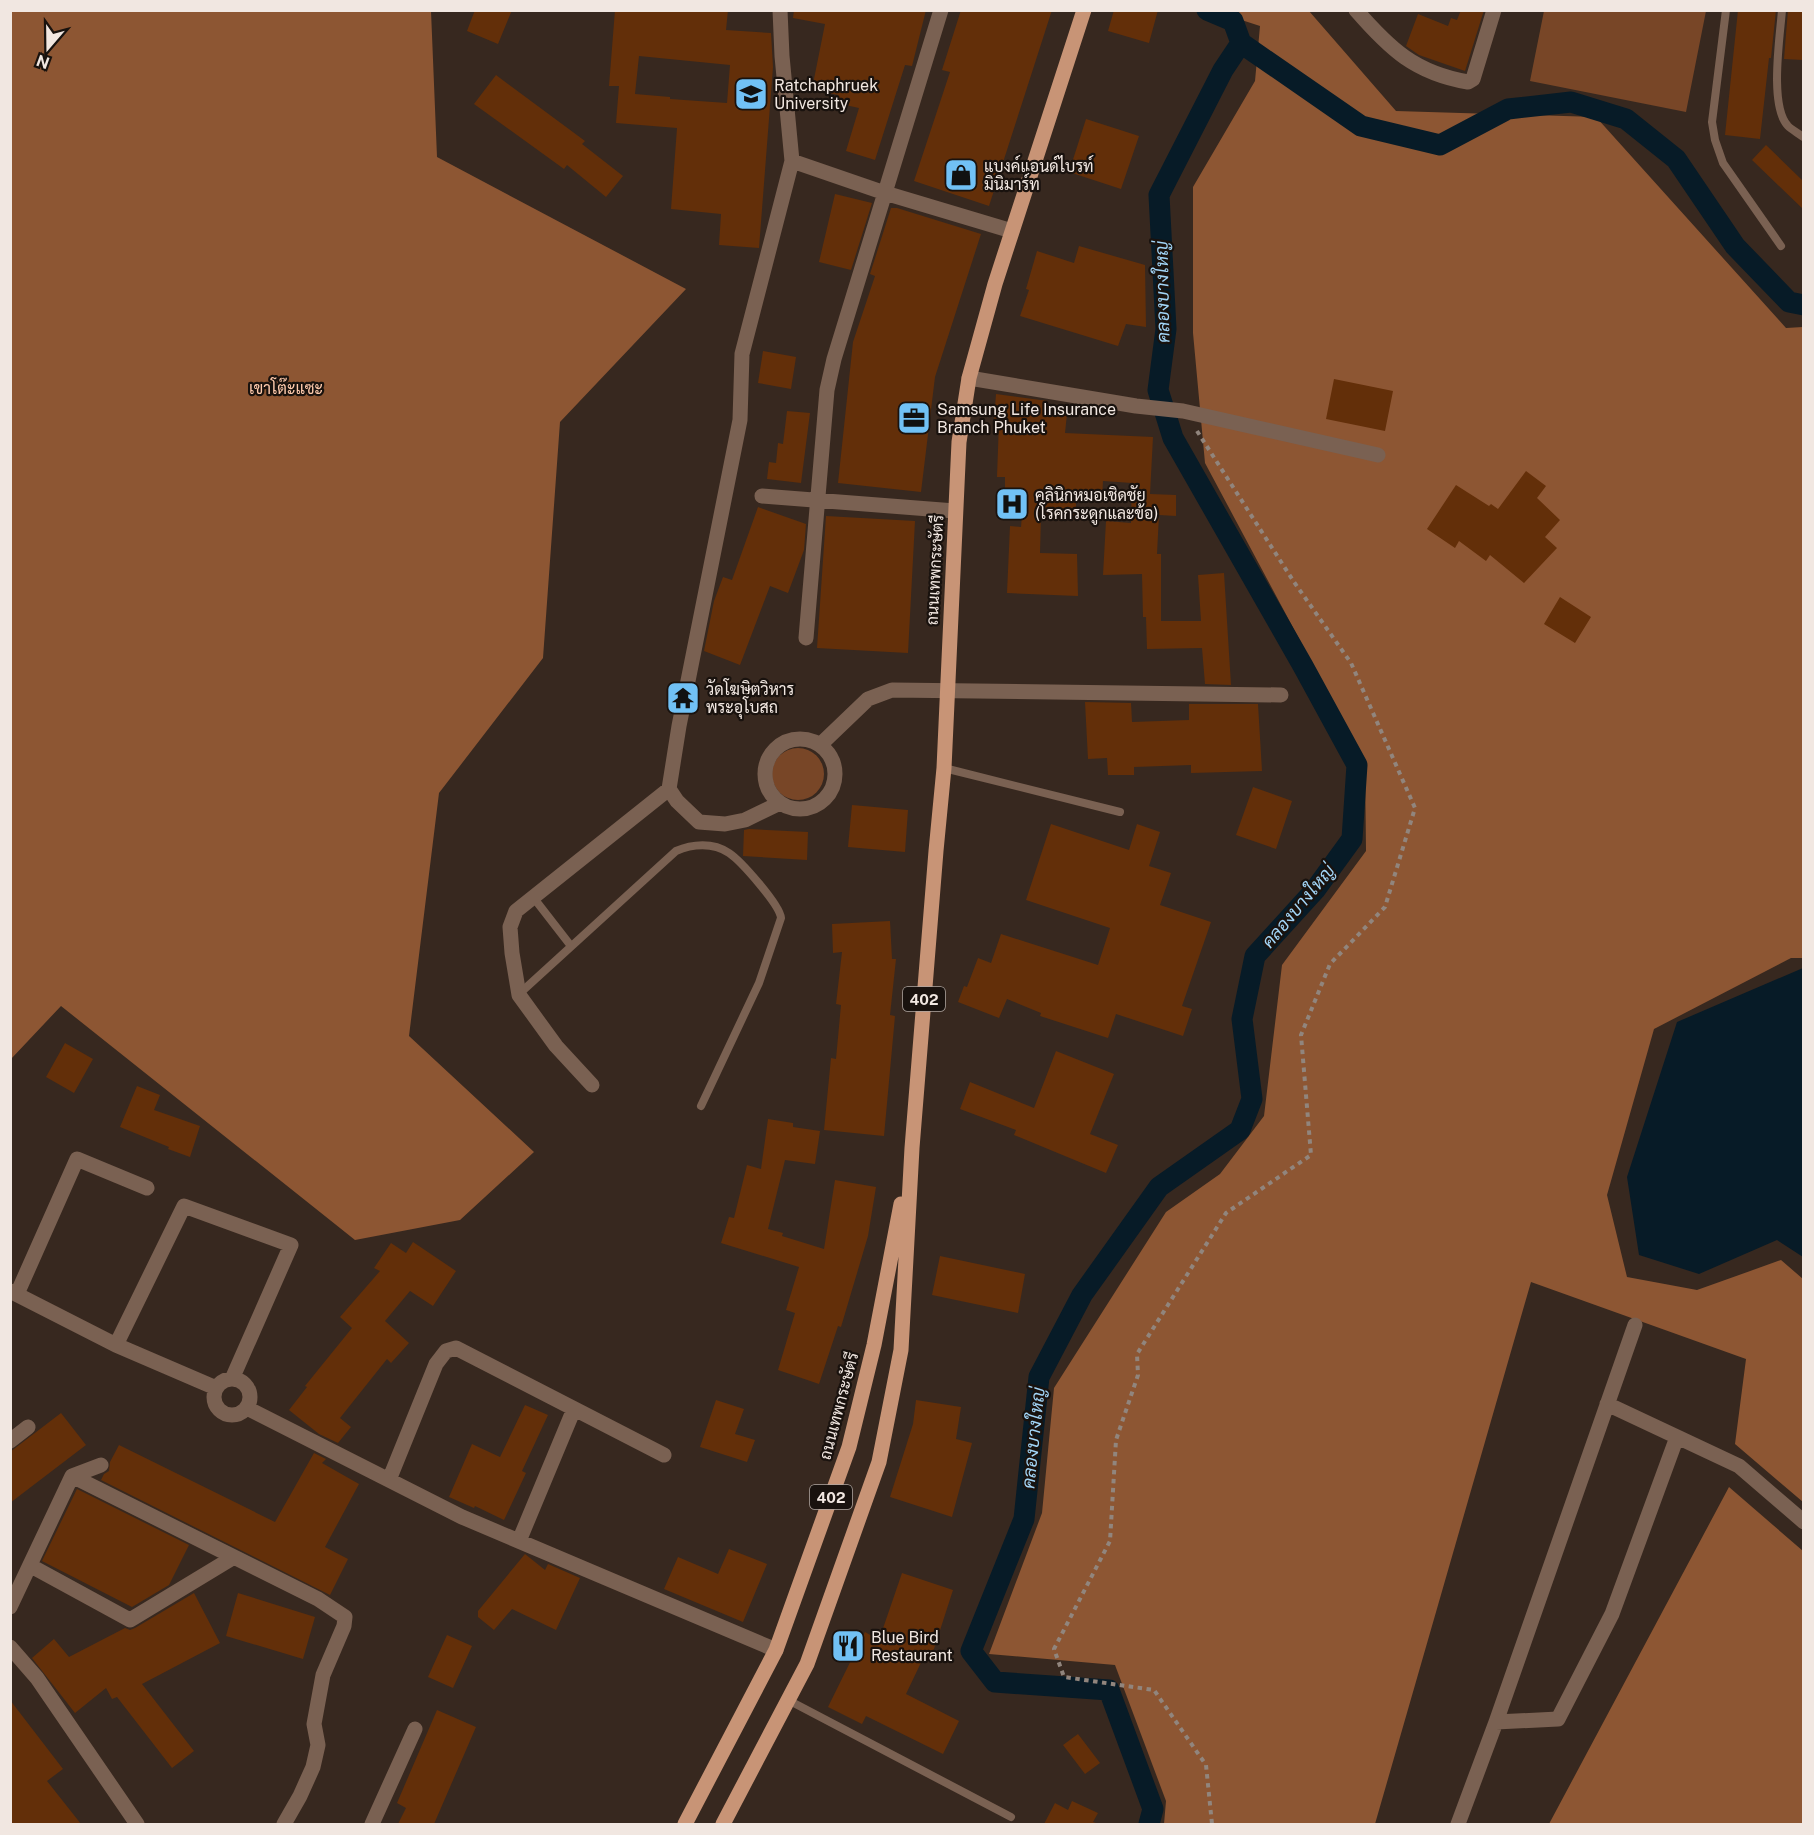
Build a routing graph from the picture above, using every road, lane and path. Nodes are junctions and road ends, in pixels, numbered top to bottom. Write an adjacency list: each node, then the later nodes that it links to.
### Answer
1 (780, 10): 9 (street)
2 (941, 10): 10 (street)
3 (1084, 10): 11 (main road, ถนนเทพกระษัตรี)
4 (1356, 10): 5 (street)
5 (1494, 10)
6 (1726, 10): 12 (lane)
7 (1782, 10): 8 (lane)
8 (1803, 136)
9 (792, 161): 10 (street); 24 (street)
10 (885, 193): 11 (street); 17 (street)
11 (1012, 231): 13 (main road, ถนนเทพกระษัตรี)
12 (1781, 246)
13 (969, 378): 14 (street); 18 (main road, ถนนเทพกระษัตรี)
14 (1178, 410): 15 (street); 67 (path)
15 (1378, 455)
16 (762, 496): 17 (street)
17 (819, 500): 18 (street); 19 (street)
18 (955, 510): 20 (main road, ถนนเทพกระษัตรี)
19 (806, 638)
20 (948, 689): 21 (street); 22 (street); 23 (main road, ถนนเทพกระษัตรี)
21 (1281, 695)
22 (820, 746): 25 (street); 25 (street)
23 (944, 768): 26 (lane); 32 (main road, ถนนเทพกระษัตรี / 402)
24 (669, 789): 25 (street); 27 (street)
25 (780, 803)
26 (1120, 812)
27 (533, 897): 28 (lane); 29 (street)
28 (571, 946): 29 (lane); 31 (lane)
29 (519, 995): 30 (street)
30 (591, 1085)
31 (701, 1106)
32 (912, 1148): 37 (main road, ถนนเทพกระษัตรี / 402); 38 (main road, ถนนเทพกระษัตรี / 402)
33 (147, 1188): 34 (street)
34 (14, 1293): 36 (street)
35 (1635, 1325): 41 (street)
36 (117, 1345): 39 (street); 40 (street)
37 (874, 1345): 38 (main road); 57 (main road, ถนนเทพกระษัตรี / 402)
38 (901, 1350): 58 (main road, ถนนเทพกระษัตรี / 402)
39 (232, 1379): 40 (street); 42 (street)
40 (216, 1388): 42 (street)
41 (1606, 1404): 45 (street); 59 (street)
42 (247, 1408): 50 (street)
43 (574, 1409): 47 (street); 50 (street); 52 (street)
44 (28, 1427): 46 (street)
45 (1677, 1437): 51 (street); 59 (street)
46 (10, 1441)
47 (664, 1455)
48 (101, 1465): 49 (street)
49 (72, 1476): 53 (street); 54 (street)
50 (389, 1480): 52 (street)
51 (1803, 1522)
52 (519, 1541): 57 (street)
53 (234, 1557): 54 (street); 63 (street)
54 (31, 1566): 55 (street)
55 (10, 1607)
56 (10, 1647): 62 (street)
57 (776, 1650): 65 (main road, ถนนเทพกระษัตรี / 402)
58 (788, 1700): 61 (lane); 66 (main road, ถนนเทพกระษัตรี / 402)
59 (1496, 1722): 68 (street)
60 (415, 1730): 64 (street)
61 (1011, 1817)
62 (137, 1824)
63 (284, 1824)
64 (372, 1824)
65 (685, 1824)
66 (723, 1824)
67 (1212, 1824)
68 (1458, 1824)

